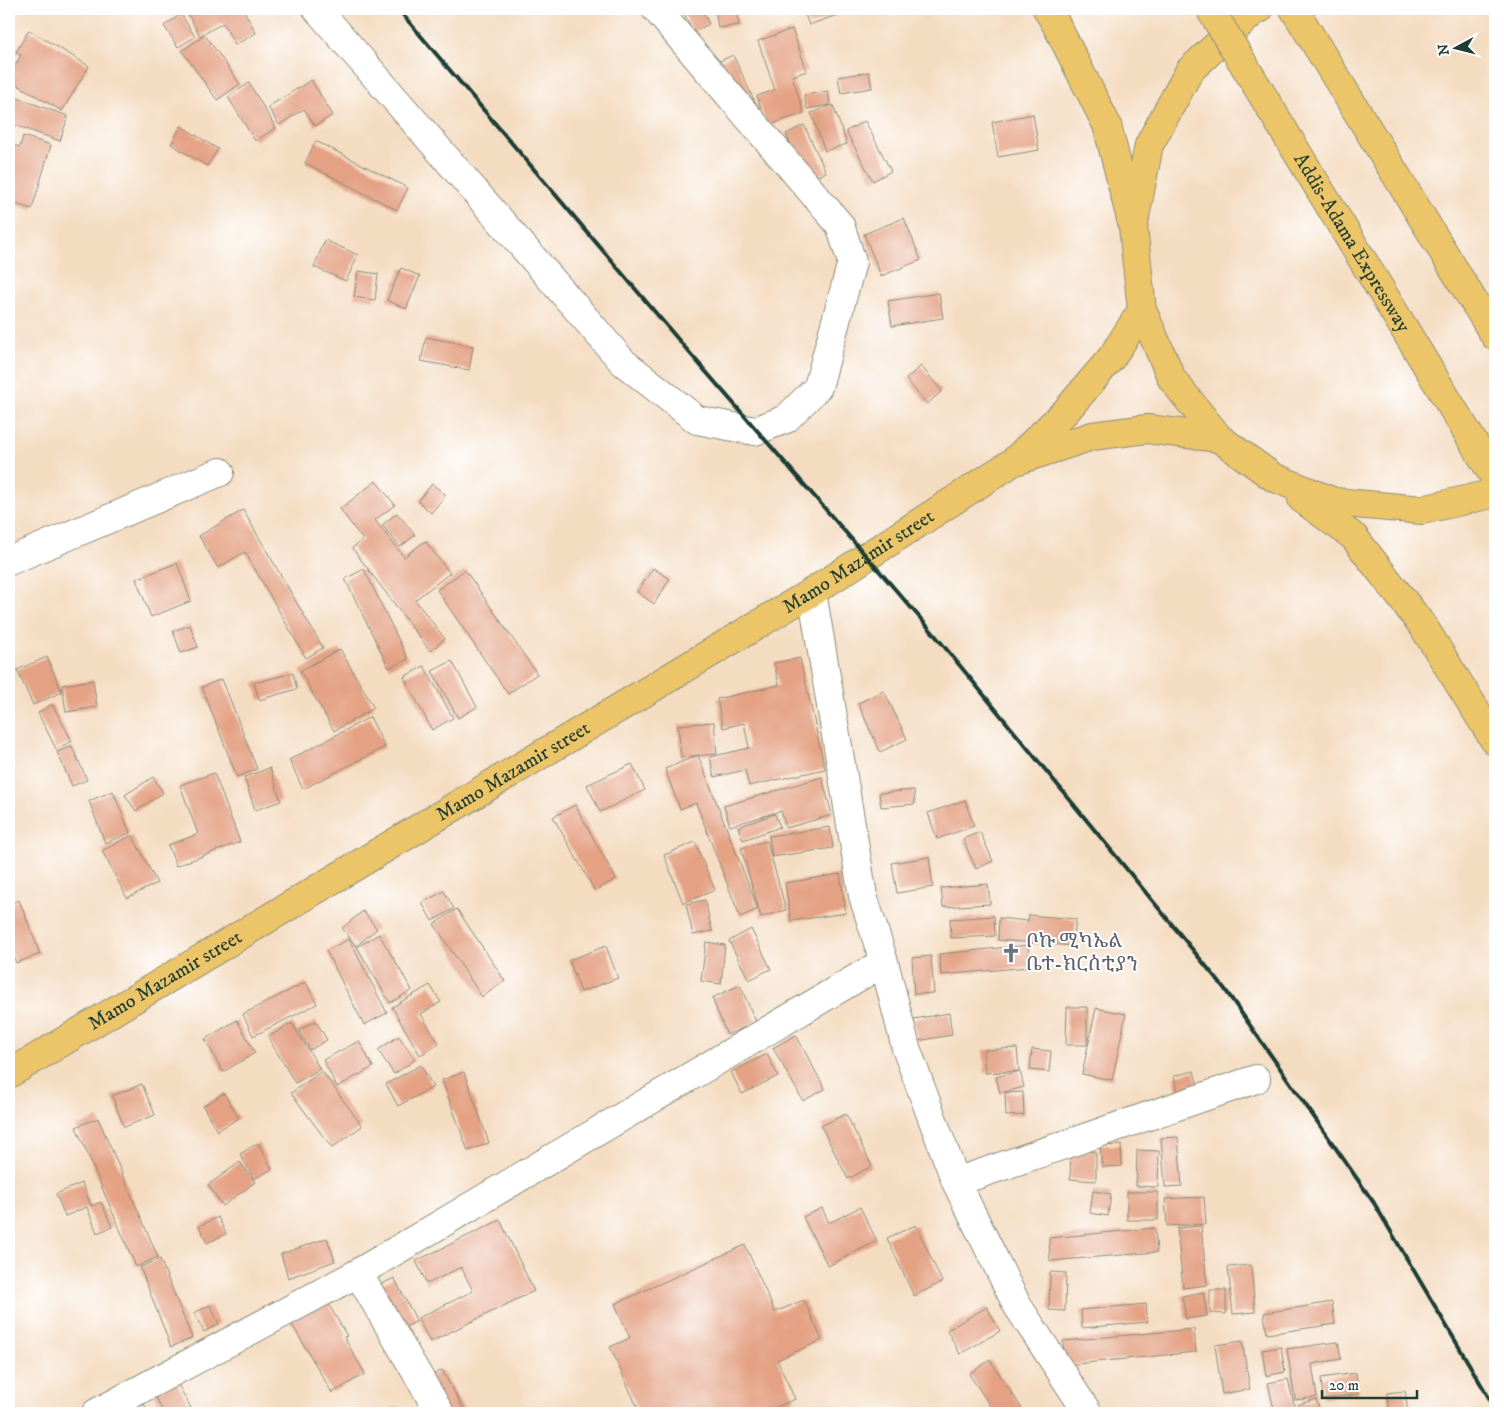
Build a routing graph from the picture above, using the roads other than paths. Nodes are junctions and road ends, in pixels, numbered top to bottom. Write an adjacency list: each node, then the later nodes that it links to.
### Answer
1 (317, 9): 2 (street)
2 (656, 9)
3 (1046, 9): 7 (main road)
4 (1210, 9): 14 (main road, Addis-Adama Expressway, bridge)
5 (1259, 9): 7 (main road)
6 (1294, 9): 9 (main road)
7 (1133, 227): 8 (main road)
8 (1142, 310): 10 (main road); 11 (main road)
9 (1495, 336)
10 (1219, 438): 11 (main road); 13 (main road)
11 (1013, 462): 17 (main road, Mamo Mazamir street)
12 (220, 472): 16 (street)
13 (1273, 477): 15 (main road); 18 (main road)
14 (1495, 478)
15 (1495, 493)
16 (9, 560)
17 (812, 592): 19 (street); 20 (main road, Mamo Mazamir street)
18 (1495, 741)
19 (884, 962): 22 (street); 23 (street)
20 (9, 1074)
21 (1256, 1079): 22 (street)
22 (956, 1182): 26 (street)
23 (358, 1273): 24 (street); 25 (street)
24 (96, 1413)
25 (440, 1413)
26 (1088, 1413)

